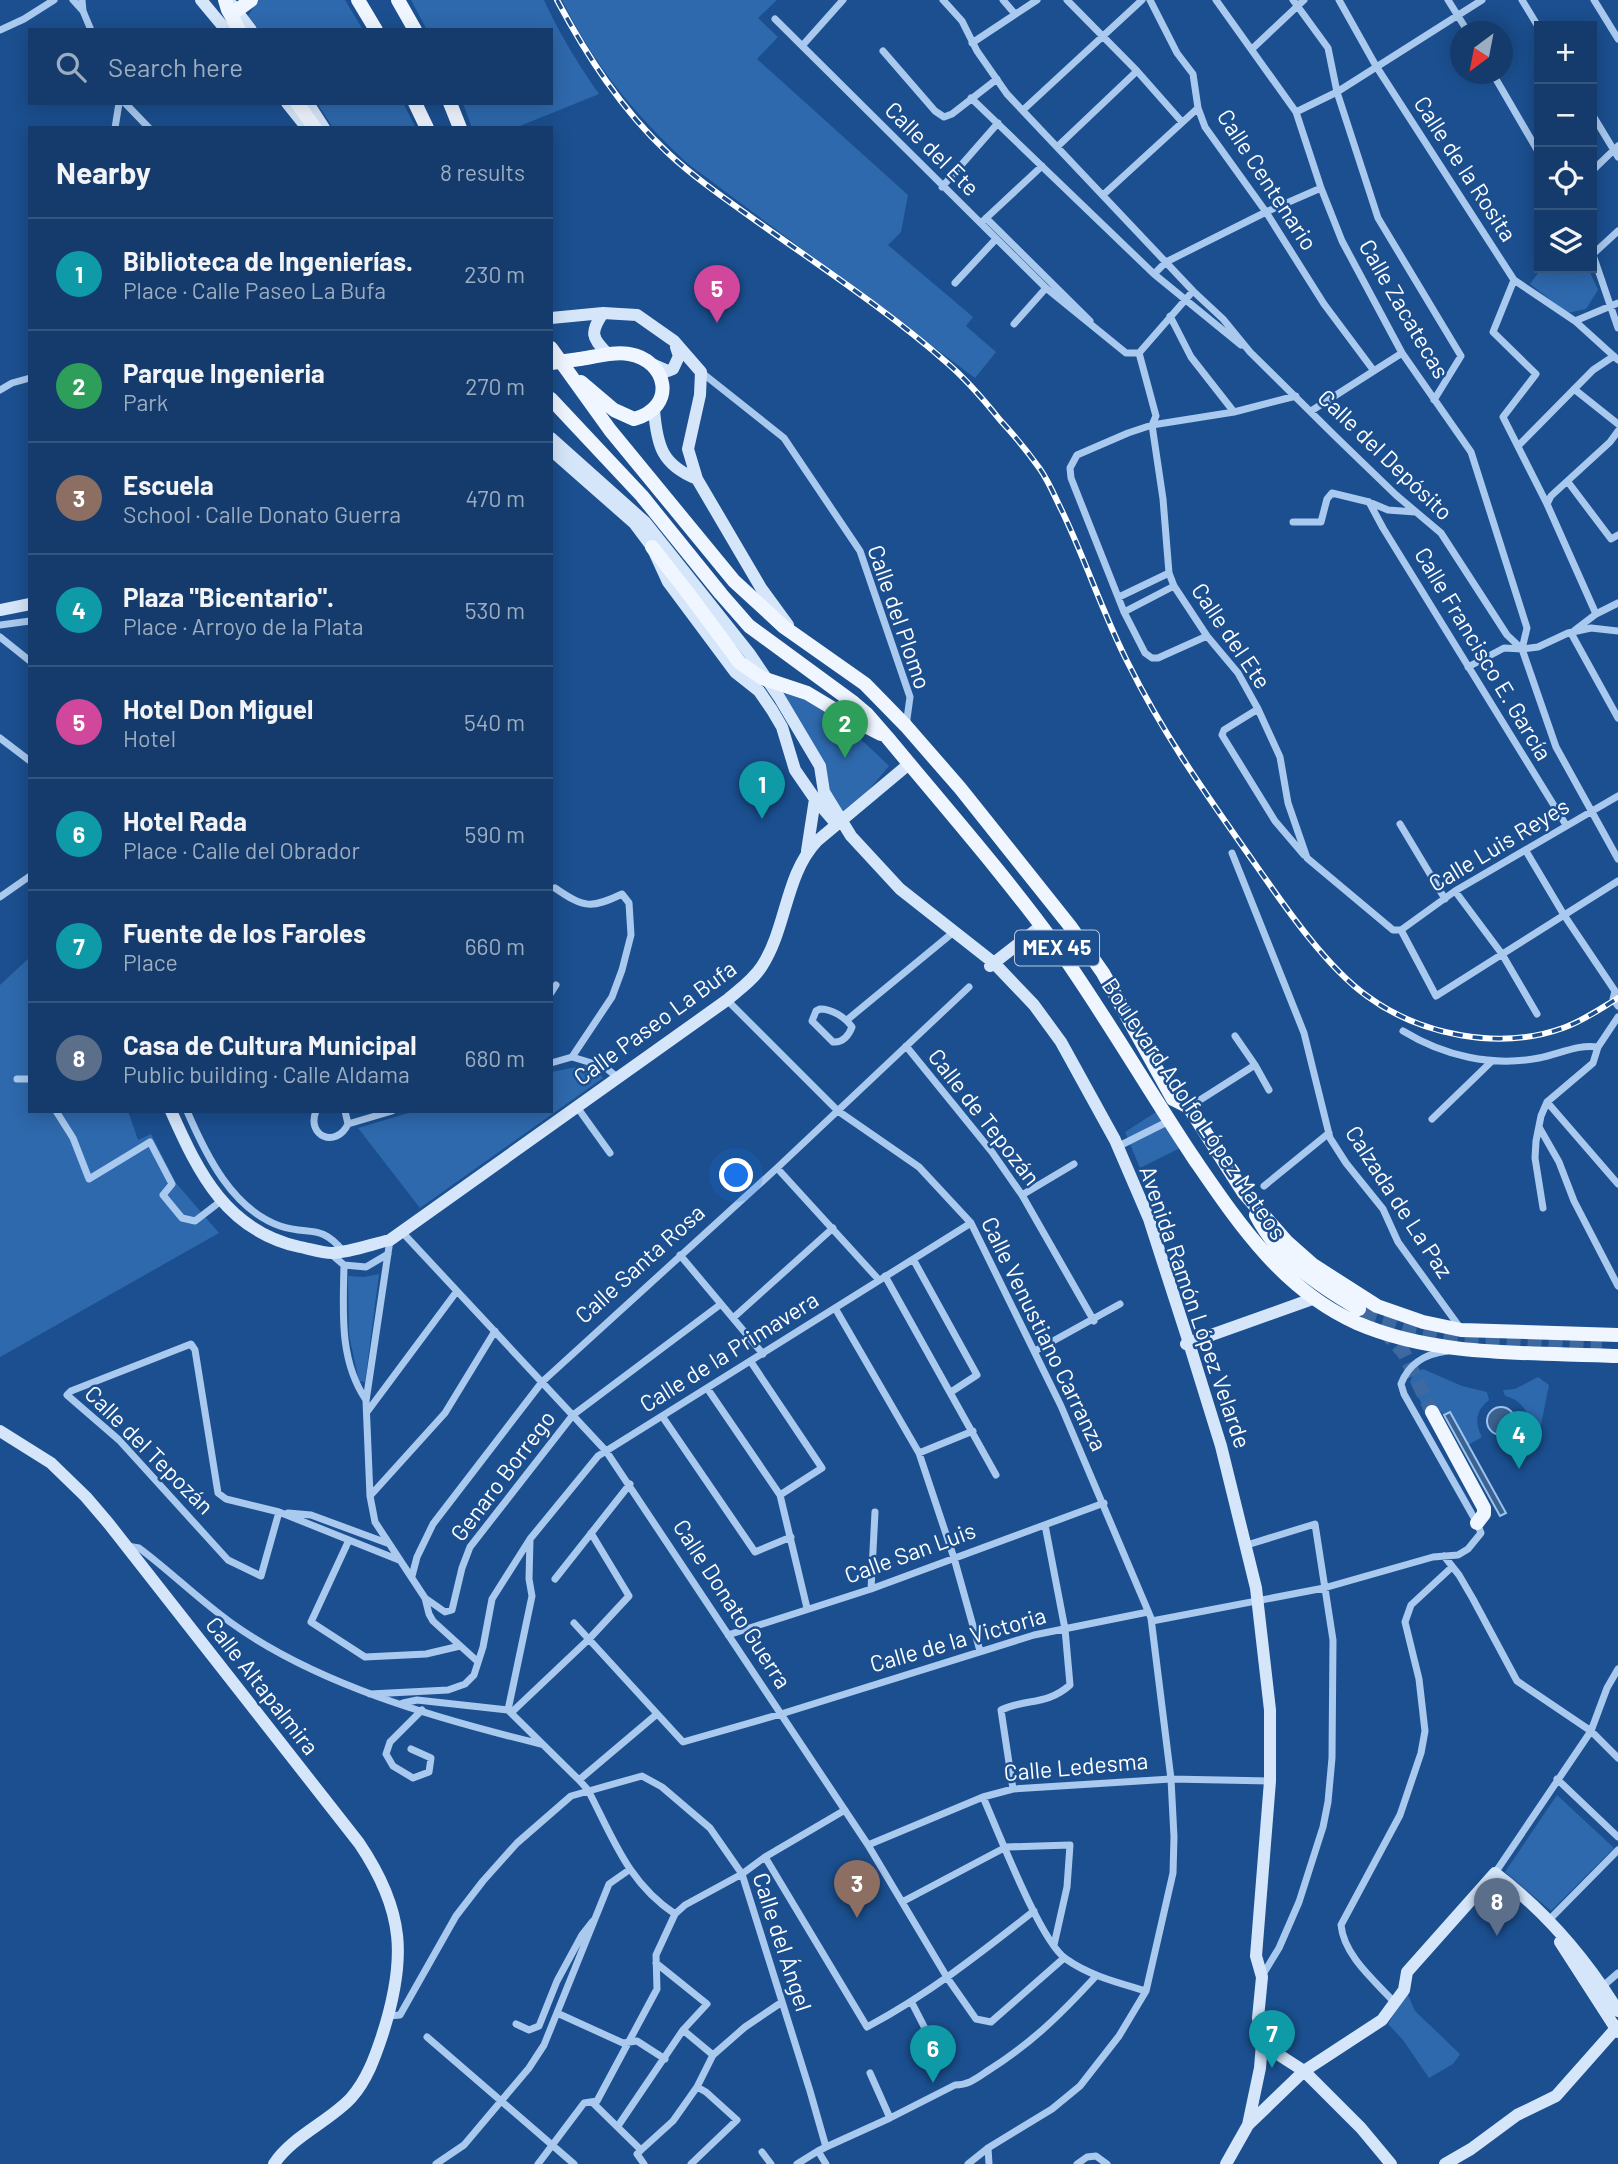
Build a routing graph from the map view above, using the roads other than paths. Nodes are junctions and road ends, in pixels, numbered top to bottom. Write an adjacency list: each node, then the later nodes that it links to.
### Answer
1 (54, 0): 35 (street)
2 (73, 0): 24 (street)
3 (82, 0): 24 (street)
4 (201, 0): 32 (street)
5 (251, 0): 25 (main road)
6 (358, 0): 33 (main road)
7 (398, 0): 34 (main road)
8 (843, 0): 39 (street)
9 (943, 0): 38 (street, Calle del Depósito)
10 (1003, 0): 26 (street)
11 (1037, 0): 26 (street)
12 (1067, 0): 36 (street)
13 (1142, 0): 36 (street)
14 (1150, 0): 55 (street, Calle Centenario)
15 (1216, 0): 40 (street, Calle Zacatecas)
16 (1293, 0): 23 (street)
17 (1304, 0): 23 (street)
18 (1339, 0): 42 (street, Calle de la Rosita)
19 (1448, 0): 27 (street)
20 (1482, 0): 27 (street)
21 (1522, 0): 30 (street)
22 (1594, 0): 37 (street)
23 (1298, 8): 40 (street); 46 (street)
24 (83, 11): 31 (street)
25 (236, 13)
26 (1015, 14): 38 (street)
27 (1458, 15): 29 (street); 42 (street)
28 (775, 19): 39 (street, Calle del Ete)
29 (1462, 21)
30 (1535, 21)
31 (90, 28)
32 (224, 28)
33 (375, 28)
34 (414, 28)
35 (0, 30)
36 (1104, 36): 43 (street); 56 (street)
37 (1618, 39)
38 (972, 43): 44 (street, Calle del Depósito)
39 (802, 46): 73 (street, Calle del Ete)
40 (1252, 49): 57 (street, Calle Zacatecas)
41 (883, 51): 47 (street)
42 (1376, 66): 46 (street); 84 (street, Calle de la Rosita)
43 (1137, 71): 59 (street); 68 (street)
44 (997, 79): 47 (street); 56 (street, Calle del Depósito)
45 (1499, 84): 69 (street)
46 (1337, 92): 57 (street); 113 (street)
47 (971, 98): 60 (street, Calle del Depósito)
48 (119, 105): 61 (street)
49 (127, 105): 62 (street)
50 (289, 105): 63 (street)
51 (298, 105): 64 (main road)
52 (309, 105): 65 (street)
53 (416, 105): 66 (main road)
54 (451, 105): 67 (main road)
55 (1198, 108): 59 (street); 76 (street, Calle Centenario)
56 (1023, 110): 68 (street, Calle del Depósito)
57 (1296, 112): 74 (street, Calle Zacatecas)
58 (1597, 121): 70 (street)
59 (1182, 122): 75 (street)
60 (998, 123): 71 (street, Calle del Depósito); 73 (street)
61 (115, 126)
62 (147, 126)
63 (305, 126)
64 (314, 126)
65 (323, 126)
66 (427, 126)
67 (459, 126)
68 (1057, 146): 75 (street, Calle del Depósito)
69 (1536, 147)
70 (1617, 151): 72 (street)
71 (1042, 166): 77 (street); 83 (street, Calle del Depósito)
72 (1597, 167)
73 (942, 187): 77 (street, Calle del Ete)
74 (1321, 188): 76 (street); 101 (street, Calle Zacatecas)
75 (1103, 195): 81 (street, Calle del Depósito)
76 (1266, 212): 81 (street); 106 (street, Calle Centenario)
77 (983, 221): 79 (street, Calle del Ete); 96 (street, Calle del Ete)
78 (1618, 230): 80 (street)
79 (996, 239): 85 (street); 86 (street, Calle del Ete)
80 (1597, 249)
81 (1166, 262): 83 (street); 87 (street, Calle del Depósito)
82 (1597, 264): 89 (street)
83 (1154, 274): 88 (street, Calle del Depósito)
84 (1514, 280): 93 (street, Calle de la Rosita); 123 (street)
85 (956, 283)
86 (1046, 288): 94 (street); 96 (street, Calle del Ete)
87 (1194, 291): 88 (street); 99 (street, Calle del Depósito)
88 (1186, 301): 91 (street); 99 (street, Calle del Depósito)
89 (1615, 304): 93 (street); 95 (street)
90 (603, 313): 92 (street); 97 (street); 102 (street)
91 (1170, 316): 100 (street); 117 (street)
92 (557, 317)
93 (1575, 321): 103 (street, Calle de la Rosita)
94 (1014, 324)
95 (1618, 328)
96 (1097, 330): 100 (street, Calle del Ete)
97 (674, 341): 105 (street); 107 (street)
98 (553, 351): 108 (main road, MEX 45)
99 (1250, 352): 112 (street, Calle del Depósito)
100 (1139, 353): 119 (street, Calle del Ete)
101 (1402, 353): 106 (street); 113 (street, Calle Zacatecas)
102 (608, 354): 104 (main road, bridge); 105 (main road)
103 (1616, 358): 110 (street)
104 (553, 363)
105 (654, 365): 115 (main road)
106 (1374, 371): 116 (street)
107 (701, 372): 126 (street, Boulevard Adolfo López Mateos); 154 (street, Calle del Plomo)
108 (568, 373): 115 (main road); 146 (main road, Boulevard Adolfo López Mateos / MEX 45)
109 (28, 379): 111 (street)
110 (1574, 389): 118 (street); 123 (street)
111 (0, 390)
112 (1296, 396): 116 (street, Calle del Depósito); 117 (street)
113 (1434, 400): 149 (street, Calle Zacatecas)
114 (553, 401): 157 (main road, Boulevard Adolfo López Mateos / MEX 45)
115 (654, 410): 126 (street)
116 (1311, 411): 130 (street, Calle del Depósito)
117 (1234, 412): 119 (street)
118 (1618, 424)
119 (1152, 425): 134 (street, Calle del Ete); 136 (street)
120 (1618, 431): 122 (street)
121 (553, 440): 156 (street, Avenida Ramón López Velarde)
122 (1610, 442): 124 (street); 127 (street)
123 (1519, 445): 129 (street)
124 (1618, 448)
125 (553, 452): 133 (street, Avenida Ramón López Velarde)
126 (697, 479): 146 (street, Boulevard Adolfo López Mateos)
127 (1568, 482): 129 (street); 132 (street)
128 (1369, 502): 130 (street); 131 (street); 151 (street, Calle Francisco E. García)
129 (1547, 504): 141 (street)
130 (1415, 513): 149 (street, Calle del Depósito)
131 (1293, 522)
132 (1614, 537)
133 (652, 547): 155 (street, Avenida Ramón López Velarde); 157 (main road, bridge)
134 (1170, 573): 135 (street, Calle del Ete); 136 (street)
135 (1174, 586): 140 (street); 147 (street, Calle del Ete)
136 (1119, 597): 140 (street)
137 (1618, 603): 141 (street)
138 (28, 604): 139 (street)
139 (0, 610)
140 (1124, 612): 147 (street)
141 (1596, 614): 145 (street)
142 (28, 621): 143 (street)
143 (0, 625)
144 (1618, 631): 145 (street)
145 (1571, 633): 149 (street); 153 (street)
146 (795, 634): 154 (main road, Boulevard Adolfo López Mateos / MEX 45)
147 (1207, 636): 152 (street, Calle del Ete)
148 (0, 637): 150 (street)
149 (1522, 649): 151 (street); 163 (street)
150 (28, 659)
151 (1468, 667): 166 (street, Calle Francisco E. García)
152 (1258, 709): 170 (street, Calle del Ete); 170 (street)
153 (1618, 718)
154 (906, 726): 205 (main road, Boulevard Adolfo López Mateos / MEX 45)
155 (782, 727): 156 (street); 162 (street, Avenida Ramón López Velarde)
156 (799, 728): 164 (street, Avenida Ramón López Velarde)
157 (887, 737): 160 (main road, Boulevard Adolfo López Mateos / MEX 45)
158 (0, 738): 159 (street)
159 (28, 759)
160 (909, 764): 164 (street, Calle Paseo La Bufa); 179 (main road, Boulevard Adolfo López Mateos / MEX 45)
161 (1618, 796): 163 (street, Calle Luis Reyes)
162 (815, 799): 164 (street, Avenida Ramón López Velarde); 168 (street)
163 (1591, 812): 166 (street, Calle Luis Reyes); 171 (street)
164 (839, 824): 168 (street, Calle Paseo La Bufa); 181 (street, Avenida Ramón López Velarde); 183 (street, Avenida Ramón López Velarde)
165 (1400, 824): 177 (street)
166 (1566, 825): 167 (street, Calle Luis Reyes)
167 (1526, 851): 175 (street, Calle Luis Reyes); 178 (street)
168 (806, 853): 186 (street, Calle Paseo La Bufa)
169 (1232, 853): 217 (street, Calzada de La Paz)
170 (1307, 858): 180 (street)
171 (1618, 859)
172 (28, 877): 176 (street)
173 (1618, 881): 178 (street)
174 (555, 888): 195 (street)
175 (1455, 891): 177 (street, Calle Luis Reyes); 182 (street)
176 (0, 897)
177 (1445, 899): 180 (street, Calle Luis Reyes)
178 (1564, 915): 182 (street); 185 (street)
179 (1041, 926): 183 (street); 214 (main road, Boulevard Adolfo López Mateos / MEX 45)
180 (1401, 930): 182 (street)
181 (950, 935): 183 (street, Avenida Ramón López Velarde); 190 (street)
182 (1502, 954): 188 (street)
183 (992, 965): 218 (street, Avenida Ramón López Velarde)
184 (969, 987): 193 (street, Calle Santa Rosa)
185 (1617, 990): 187 (street)
186 (727, 1000): 199 (street, Calle Paseo La Bufa); 206 (street, Calle Venustiano Carranza)
187 (1618, 1006)
188 (1537, 1014)
189 (1618, 1017): 194 (street)
190 (847, 1020): 190 (street)
191 (1403, 1031): 196 (street)
192 (1235, 1036): 198 (street)
193 (906, 1046): 206 (street, Calle Santa Rosa); 225 (street, Calle de Tepozán)
194 (1598, 1047): 196 (street); 203 (street)
195 (572, 1057): 197 (street); 199 (street)
196 (1492, 1061): 213 (street)
197 (553, 1062)
198 (1255, 1065): 202 (street); 205 (street)
199 (618, 1078): 204 (street, Calle Paseo La Bufa)
200 (16, 1079): 201 (street)
201 (28, 1079)
202 (1269, 1090)
203 (1547, 1102): 216 (street); 222 (street)
204 (577, 1107): 219 (street); 230 (street, Calle Paseo La Bufa)
205 (1189, 1107): 224 (main road, Boulevard Adolfo López Mateos / MEX 45)
206 (838, 1111): 221 (street, Calle Santa Rosa); 228 (street, Calle Venustiano Carranza)
207 (58, 1113): 226 (street)
208 (173, 1113): 226 (street, Calle Paseo La Bufa)
209 (188, 1113): 232 (street)
210 (312, 1113): 215 (street)
211 (345, 1113): 215 (street)
212 (363, 1115): 215 (street)
213 (1432, 1119)
214 (1169, 1121): 218 (street); 240 (main road, Boulevard Adolfo López Mateos / MEX 45)
215 (348, 1124)
216 (1538, 1127): 227 (street); 238 (street)
217 (1329, 1133): 223 (street); 247 (street, Calzada de La Paz)
218 (1116, 1148): 250 (street, Avenida Ramón López Velarde)
219 (610, 1153)
220 (1074, 1164): 225 (street)
221 (777, 1168): 229 (street); 234 (street, Calle Santa Rosa)
222 (1618, 1184)
223 (1264, 1186)
224 (1244, 1193): 244 (main road); 247 (main road, Boulevard Adolfo López Mateos / MEX 45)
225 (1022, 1195): 246 (street, Calle de Tepozán)
226 (221, 1201): 232 (street, Calle Paseo La Bufa)
227 (1543, 1208)
228 (971, 1223): 235 (street, Calle de la Primavera); 254 (street, Calle Venustiano Carranza)
229 (833, 1228): 237 (street); 245 (street)
230 (402, 1232): 231 (street, Calle Paseo La Bufa); 239 (street, Calle Donato Guerra)
231 (390, 1240): 232 (street, Calle Paseo La Bufa); 233 (street)
232 (337, 1252): 236 (street)
233 (388, 1254): 236 (street); 261 (street)
234 (681, 1255): 241 (street); 258 (street, Calle Santa Rosa)
235 (912, 1259): 237 (street, Calle de la Primavera); 260 (street)
236 (344, 1265): 261 (street)
237 (882, 1278): 243 (street, Calle de la Primavera); 260 (street)
238 (1618, 1286)
239 (457, 1291): 248 (street, Calle Donato Guerra); 262 (street)
240 (1315, 1298): 250 (street); 253 (main road, Boulevard Adolfo López Mateos / MEX 45)
241 (721, 1304): 245 (street); 264 (street)
242 (1120, 1304): 246 (street)
243 (835, 1308): 255 (street, Calle de la Primavera); 269 (street)
244 (1359, 1309)
245 (733, 1318): 255 (street)
246 (1094, 1321): 254 (street)
247 (1461, 1330): 249 (main road, Boulevard Adolfo López Mateos / MEX 45)
248 (495, 1331): 258 (street, Calle Donato Guerra); 273 (street)
249 (1618, 1335)
250 (1188, 1343): 284 (street, Avenida Ramón López Velarde); 295 (street, Avenida Ramón López Velarde)
251 (1602, 1344): 252 (main road)
252 (1618, 1345)
253 (1464, 1349): 256 (main road, Boulevard Adolfo López Mateos / MEX 45); 277 (street)
254 (1035, 1351): 274 (street, Calle Venustiano Carranza)
255 (763, 1354): 257 (street, Calle de la Primavera)
256 (1618, 1356)
257 (751, 1362): 259 (street, Calle de la Primavera); 272 (street)
258 (542, 1382): 264 (street, Calle Donato Guerra); 290 (street, Calle Santa Rosa)
259 (708, 1388): 265 (street, Calle de la Primavera); 272 (street)
260 (951, 1392): 267 (street)
261 (366, 1401): 262 (street)
262 (366, 1412): 273 (street)
263 (1432, 1412): 277 (main road)
264 (573, 1415): 268 (street, Calle Donato Guerra); 294 (street, Genaro Borrego)
265 (662, 1416): 268 (street, Calle de la Primavera); 280 (street)
266 (0, 1431): 285 (street, Calle Altapalmira)
267 (973, 1431): 269 (street); 270 (street)
268 (606, 1451): 271 (street, Calle Donato Guerra); 281 (street, Calle de la Primavera)
269 (919, 1453): 287 (street)
270 (996, 1475)
271 (629, 1484): 279 (street); 301 (street, Calle Donato Guerra)
272 (780, 1494): 280 (street)
273 (370, 1496): 283 (street)
274 (1104, 1503): 278 (street, Calle San Luis); 297 (street, Calle Venustiano Carranza)
275 (279, 1512): 275 (street, Calle del Tepozán); 282 (street, Calle del Tepozán); 283 (street, Calle del Tepozán)
276 (875, 1512): 293 (street)
277 (1477, 1523): 286 (street)
278 (1045, 1525): 287 (street, Calle San Luis); 300 (street)
279 (591, 1533): 291 (street); 302 (street)
280 (791, 1536): 296 (street)
281 (530, 1539): 305 (street, Calle de la Primavera); 310 (street)
282 (349, 1540): 288 (street, Calle del Tepozán); 303 (street)
283 (388, 1543): 288 (street)
284 (1247, 1545): 292 (street); 295 (street, Avenida Ramón López Velarde)
285 (126, 1546): 307 (street); 352 (street, Calle Altapalmira)
286 (1444, 1556): 289 (street); 292 (street)
287 (954, 1558): 293 (street, Calle San Luis); 304 (street)
288 (399, 1560): 290 (street)
289 (1452, 1567): 313 (street); 349 (street)
290 (412, 1576): 294 (street)
291 (555, 1580)
292 (1324, 1588): 295 (street); 343 (street)
293 (870, 1589): 296 (street, Calle San Luis)
294 (425, 1598): 303 (street)
295 (1257, 1605): 298 (street); 320 (street)
296 (807, 1608): 301 (street, Calle San Luis)
297 (1148, 1612): 298 (street, Calle Venustiano Carranza); 300 (street, Calle de la Victoria)
298 (1152, 1621): 317 (street, Calle Venustiano Carranza)
299 (573, 1623): 302 (street)
300 (1065, 1629): 304 (street, Calle de la Victoria); 321 (street)
301 (728, 1635): 312 (street, Calle Donato Guerra)
302 (589, 1639): 310 (street); 311 (street)
303 (460, 1646): 305 (street)
304 (980, 1651): 312 (street, Calle de la Victoria)
305 (477, 1661): 307 (street, Calle de la Primavera)
306 (1617, 1672): 313 (street)
307 (370, 1694): 308 (street)
308 (399, 1703): 309 (street); 310 (street)
309 (422, 1710): 314 (street); 315 (street)
310 (510, 1711): 314 (street)
311 (657, 1714): 312 (street, Calle de la Victoria); 318 (street)
312 (781, 1714): 324 (street, Calle Donato Guerra)
313 (1591, 1731): 316 (street); 319 (street)
314 (541, 1744): 318 (street)
315 (411, 1749)
316 (1618, 1758)
317 (1171, 1779): 320 (street, Calle Ledesma); 321 (street, Calle Ledesma); 346 (street, Calle Venustiano Carranza)
318 (579, 1780): 322 (street)
319 (1557, 1780): 325 (street); 331 (street)
320 (1270, 1781): 343 (street)
321 (1013, 1789): 323 (street, Calle Ledesma)
322 (588, 1790): 330 (street); 332 (street, Calle del Ángel); 352 (street)
323 (983, 1797): 326 (street, Calle Ledesma); 327 (street)
324 (845, 1810): 326 (street, Calle Donato Guerra); 329 (street)
325 (1618, 1837)
326 (868, 1845): 333 (street, Calle Donato Guerra)
327 (1006, 1847): 333 (street); 334 (street); 338 (street)
328 (1618, 1850): 337 (street)
329 (765, 1857): 332 (street); 348 (street)
330 (629, 1870): 335 (street); 336 (street)
331 (1494, 1873): 337 (street); 349 (street)
332 (741, 1874): 336 (street); 347 (street, Calle del Ángel)
333 (902, 1902): 344 (street, Calle Donato Guerra)
334 (1034, 1911): 338 (street); 344 (street)
335 (598, 1914): 351 (street); 353 (street)
336 (675, 1914): 340 (street)
337 (1547, 1919): 345 (street); 354 (street)
338 (1054, 1945): 339 (street)
339 (1064, 1958): 342 (street); 344 (street, Calle Donato Guerra)
340 (656, 1963): 355 (street); 358 (street)
341 (1618, 1973): 345 (street)
342 (1096, 1976): 346 (street); 367 (street)
343 (1262, 1977): 359 (street)
344 (948, 1979): 348 (street)
345 (1603, 1986): 350 (street)
346 (1146, 1991): 371 (street, Calle Venustiano Carranza)
347 (782, 2002): 360 (street); 372 (street, Calle del Ángel)
348 (912, 2003): 357 (street)
349 (1395, 2003): 362 (street)
350 (1618, 2011)
351 (557, 2012): 358 (street); 365 (street)
352 (388, 2016): 375 (street, Calle Altapalmira)
353 (516, 2024)
354 (1617, 2029): 390 (street)
355 (683, 2030): 360 (street); 361 (street)
356 (428, 2037): 365 (street)
357 (931, 2040)
358 (629, 2042): 361 (street); 366 (street)
359 (1262, 2044): 362 (street); 368 (street)
360 (713, 2055): 364 (street)
361 (665, 2059): 369 (street)
362 (1304, 2071): 368 (street); 389 (street)
363 (870, 2073): 367 (street)
364 (696, 2087): 373 (street); 380 (street)
365 (500, 2101): 370 (street); 376 (street)
366 (592, 2102): 369 (street); 370 (street)
367 (890, 2118): 372 (street)
368 (1248, 2125): 388 (street)
369 (618, 2126): 373 (street)
370 (553, 2147): 377 (street); 378 (street)
371 (988, 2148): 384 (street, Calle Venustiano Carranza); 385 (street)
372 (822, 2149): 382 (street); 383 (street, Calle del Ángel)
373 (641, 2150): 379 (street)
374 (762, 2152): 381 (street)
375 (275, 2164)
376 (436, 2164)
377 (538, 2164)
378 (574, 2164)
379 (644, 2164)
380 (691, 2164)
381 (771, 2164)
382 (797, 2164)
383 (826, 2164)
384 (968, 2164)
385 (989, 2164)
386 (1077, 2164): 387 (street)
387 (1107, 2164)
388 (1226, 2164)
389 (1391, 2164)
390 (1445, 2164)

